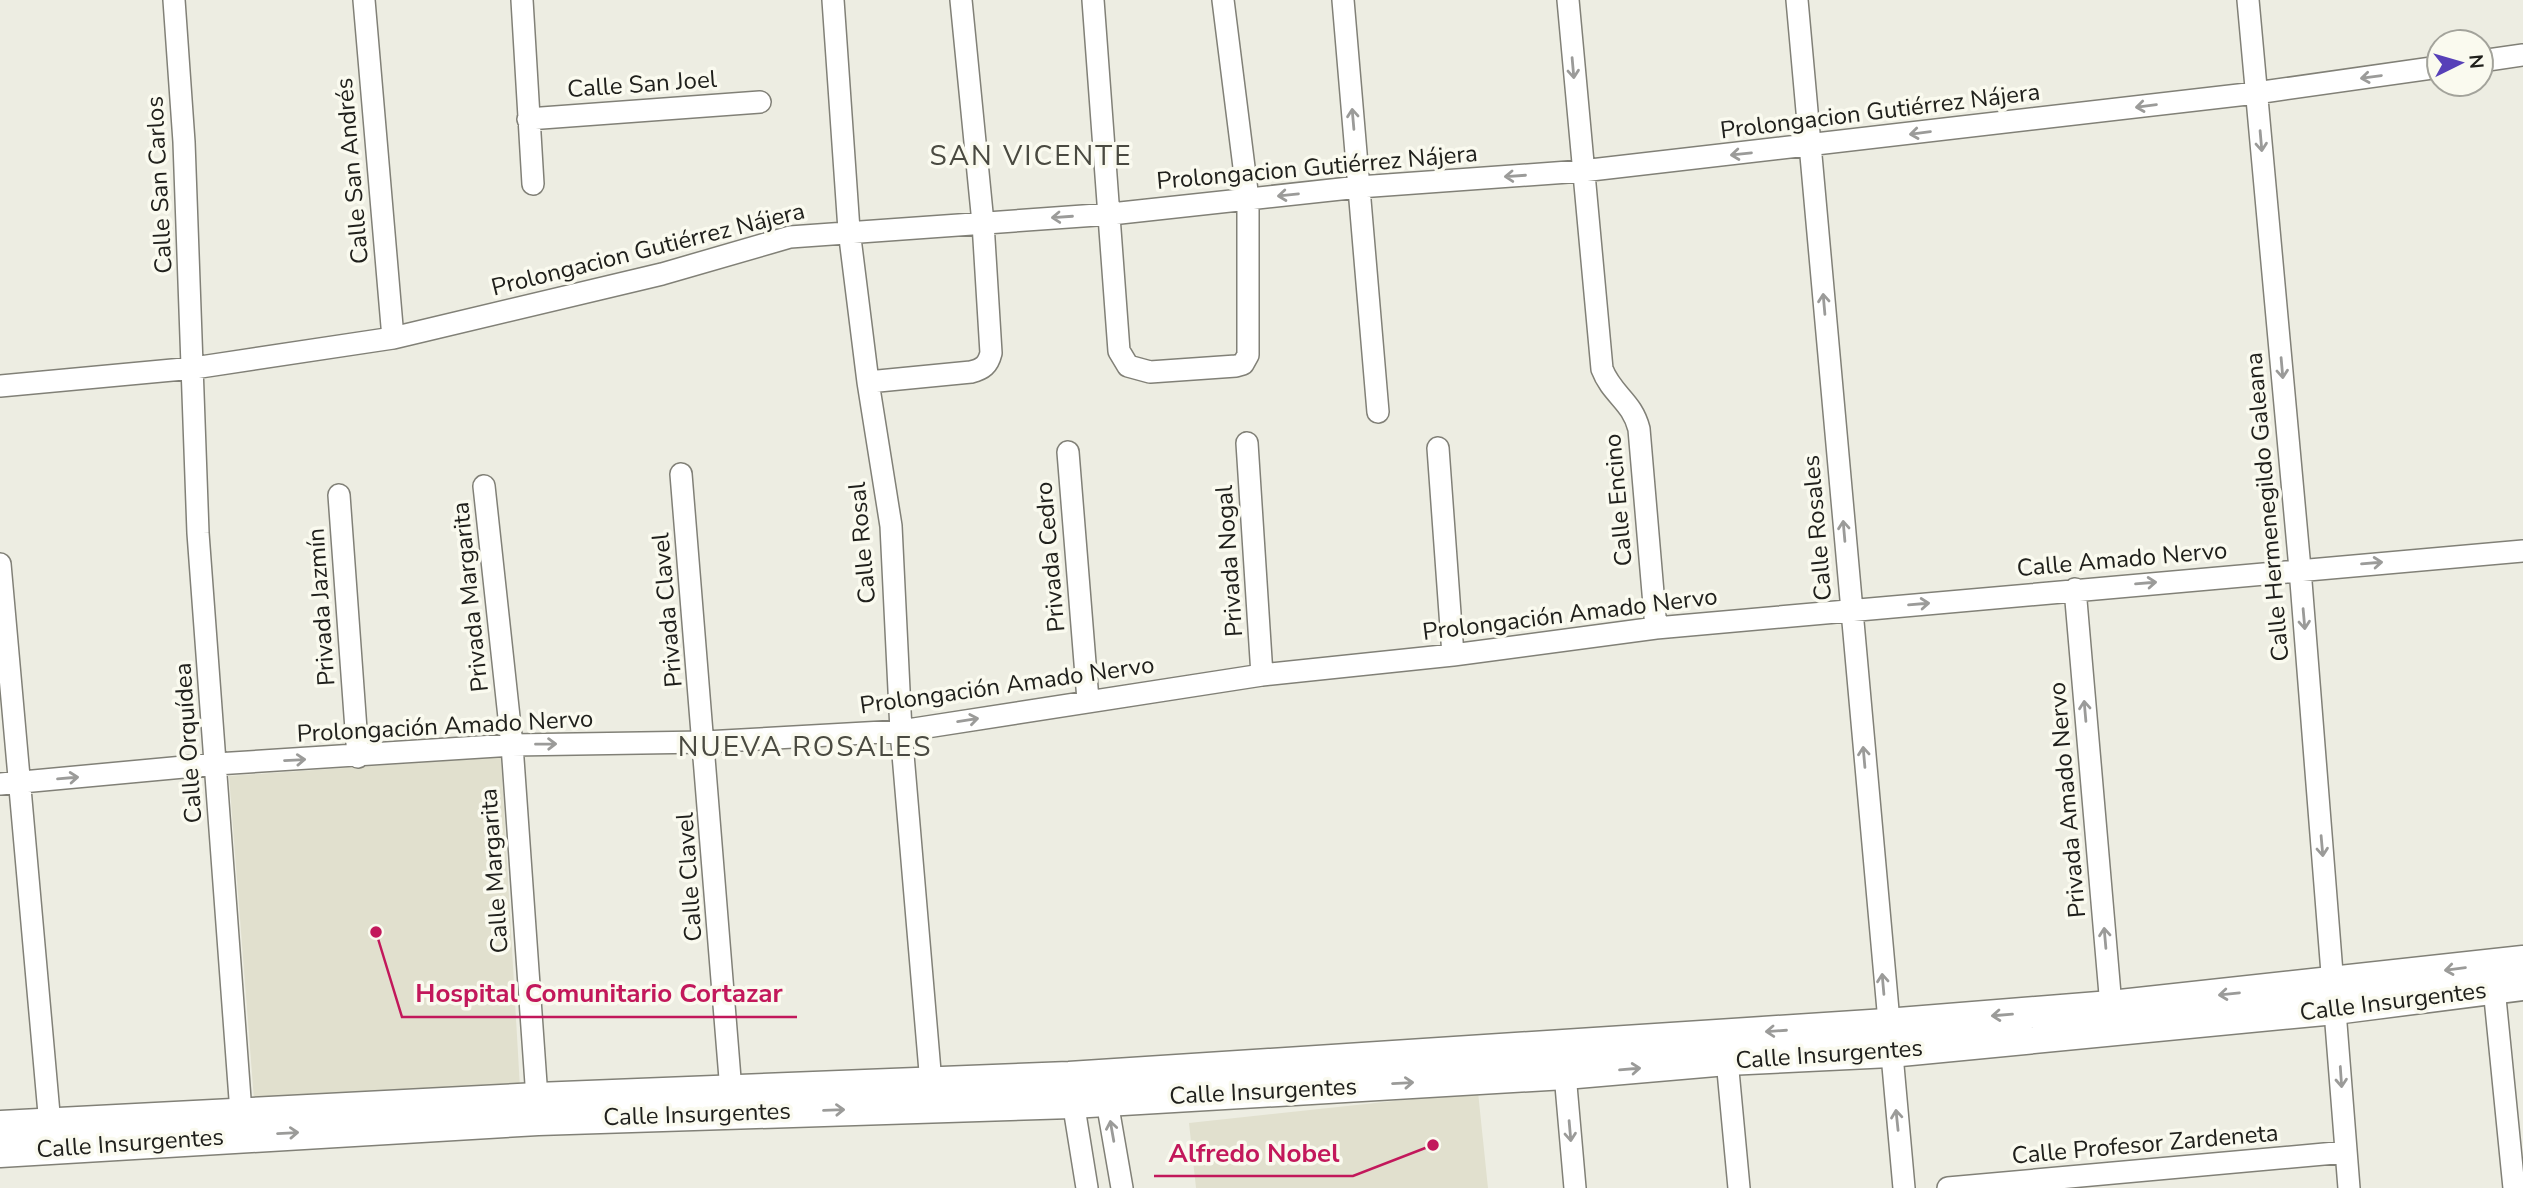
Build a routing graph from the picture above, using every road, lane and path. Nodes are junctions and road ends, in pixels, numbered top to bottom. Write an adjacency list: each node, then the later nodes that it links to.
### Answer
1 (174, 0): 27 (street, Calle San Carlos)
2 (364, 0): 26 (street, Calle San Andrés)
3 (522, 0): 17 (street)
4 (833, 0): 25 (street, Calle Rosal)
5 (961, 0): 24 (street)
6 (1093, 0): 23 (street)
7 (1223, 0): 22 (street)
8 (1343, 0): 21 (street, one-way to 8)
9 (1568, 0): 19 (street, Calle Encino, one-way to 19)
10 (1797, 0): 18 (street, Calle Rosales)
11 (2248, 0): 15 (street, Calle Hermenegildo Galeana)
12 (2523, 55): 13 (street)
13 (2495, 59)
14 (2425, 69): 15 (street, Prolongacion Gutiérrez Nájera, one-way to 15)
15 (2256, 93): 18 (street, Prolongacion Gutiérrez Nájera, one-way to 18); 39 (street, Calle Hermenegildo Galeana, one-way to 39)
16 (760, 102): 17 (street, Calle San Joel)
17 (528, 119): 20 (street)
18 (1809, 146): 19 (street, Prolongacion Gutiérrez Nájera, one-way to 19); 41 (street, Calle Rosales, one-way to 18)
19 (1581, 171): 21 (street, Prolongacion Gutiérrez Nájera, one-way to 21); 42 (street, Calle Encino)
20 (533, 184)
21 (1359, 187): 22 (street, Prolongacion Gutiérrez Nájera, one-way to 22); 30 (street)
22 (1248, 199): 23 (street, Prolongacion Gutiérrez Nájera); 23 (street)
23 (1111, 214): 24 (street, Prolongacion Gutiérrez Nájera, one-way to 24)
24 (983, 223): 25 (street, Prolongacion Gutiérrez Nájera); 28 (street)
25 (849, 230): 26 (street, Prolongacion Gutiérrez Nájera); 28 (street, Calle Rosal)
26 (393, 338): 27 (street, Prolongacion Gutiérrez Nájera)
27 (194, 368): 29 (street, Prolongacion Gutiérrez Nájera); 50 (street, Calle Orquídea)
28 (868, 382): 46 (street, Calle Rosal)
29 (0, 386)
30 (1378, 412)
31 (1247, 443): 44 (street, Privada Nogal)
32 (1438, 449): 43 (street)
33 (1068, 452): 45 (street, Privada Cedro)
34 (681, 474): 47 (street, Privada Clavel)
35 (484, 486): 48 (street, Privada Margarita)
36 (339, 495): 49 (street, Privada Jazmín)
37 (2523, 551): 39 (street, Calle Amado Nervo, one-way to 37)
38 (0, 564): 51 (street)
39 (2300, 569): 40 (street, Calle Amado Nervo, one-way to 39); 56 (street, Calle Hermenegildo Galeana, one-way to 56)
40 (2075, 589): 41 (street, Calle Amado Nervo, one-way to 40); 57 (street, Privada Amado Nervo, one-way to 40)
41 (1851, 610): 42 (street, Prolongación Amado Nervo); 58 (street, Calle Rosales, one-way to 41)
42 (1656, 628): 43 (street, Prolongación Amado Nervo)
43 (1453, 655): 44 (street, Prolongación Amado Nervo)
44 (1262, 675): 45 (street, Prolongación Amado Nervo)
45 (1088, 700): 46 (street, Prolongación Amado Nervo, one-way to 45)
46 (901, 731): 47 (street, Prolongación Amado Nervo); 64 (street, Calle Rosal)
47 (705, 742): 48 (street, Prolongación Amado Nervo, one-way to 47); 63 (street, Calle Clavel)
48 (512, 745): 49 (street, Prolongación Amado Nervo); 65 (street, Calle Margarita)
49 (358, 757): 50 (street, Prolongación Amado Nervo, one-way to 49)
50 (216, 765): 51 (street, Prolongación Amado Nervo, one-way to 50); 66 (street, Calle Orquídea)
51 (22, 783): 52 (street, Prolongación Amado Nervo); 68 (street)
52 (0, 784)
53 (2523, 961): 56 (main road, Calle Insurgentes, one-way to 56)
54 (2523, 985): 55 (main road, Calle Insurgentes)
55 (2494, 988): 56 (main road, Calle Insurgentes); 78 (street)
56 (2334, 996): 57 (main road, Calle Insurgentes, one-way to 57); 58 (main road, Calle Insurgentes); 70 (street, Calle Hermenegildo Galeana, one-way to 70)
57 (2111, 1006): 58 (main road, Calle Insurgentes, one-way to 58)
58 (1888, 1038): 59 (main road, Calle Insurgentes); 61 (main road, Calle Insurgentes, one-way to 61); 75 (street, Calle Rosales, one-way to 58)
59 (1727, 1060): 60 (main road, Calle Insurgentes, one-way to 59); 74 (street)
60 (1565, 1074): 61 (main road, Calle Insurgentes, one-way to 60); 73 (street, one-way to 73)
61 (1104, 1087): 62 (main road, Calle Insurgentes); 72 (street, one-way to 61)
62 (1071, 1090): 64 (main road, Calle Insurgentes); 71 (street)
63 (731, 1091): 64 (main road, Calle Insurgentes); 65 (main road, Calle Insurgentes)
64 (932, 1094): 65 (main road, Calle Insurgentes, one-way to 64)
65 (538, 1109): 66 (main road, Calle Insurgentes)
66 (242, 1124): 68 (main road, Calle Insurgentes)
67 (0, 1126): 68 (main road, Calle Insurgentes)
68 (51, 1136): 69 (main road, Calle Insurgentes)
69 (0, 1152)
70 (2346, 1152): 76 (street, Calle Profesor Zardeneta); 77 (street, Calle Hermenegildo Galeana)
71 (1087, 1188)
72 (1122, 1188)
73 (1575, 1188)
74 (1739, 1188)
75 (1903, 1188)
76 (1948, 1188)
77 (2349, 1188)
78 (2514, 1188)

